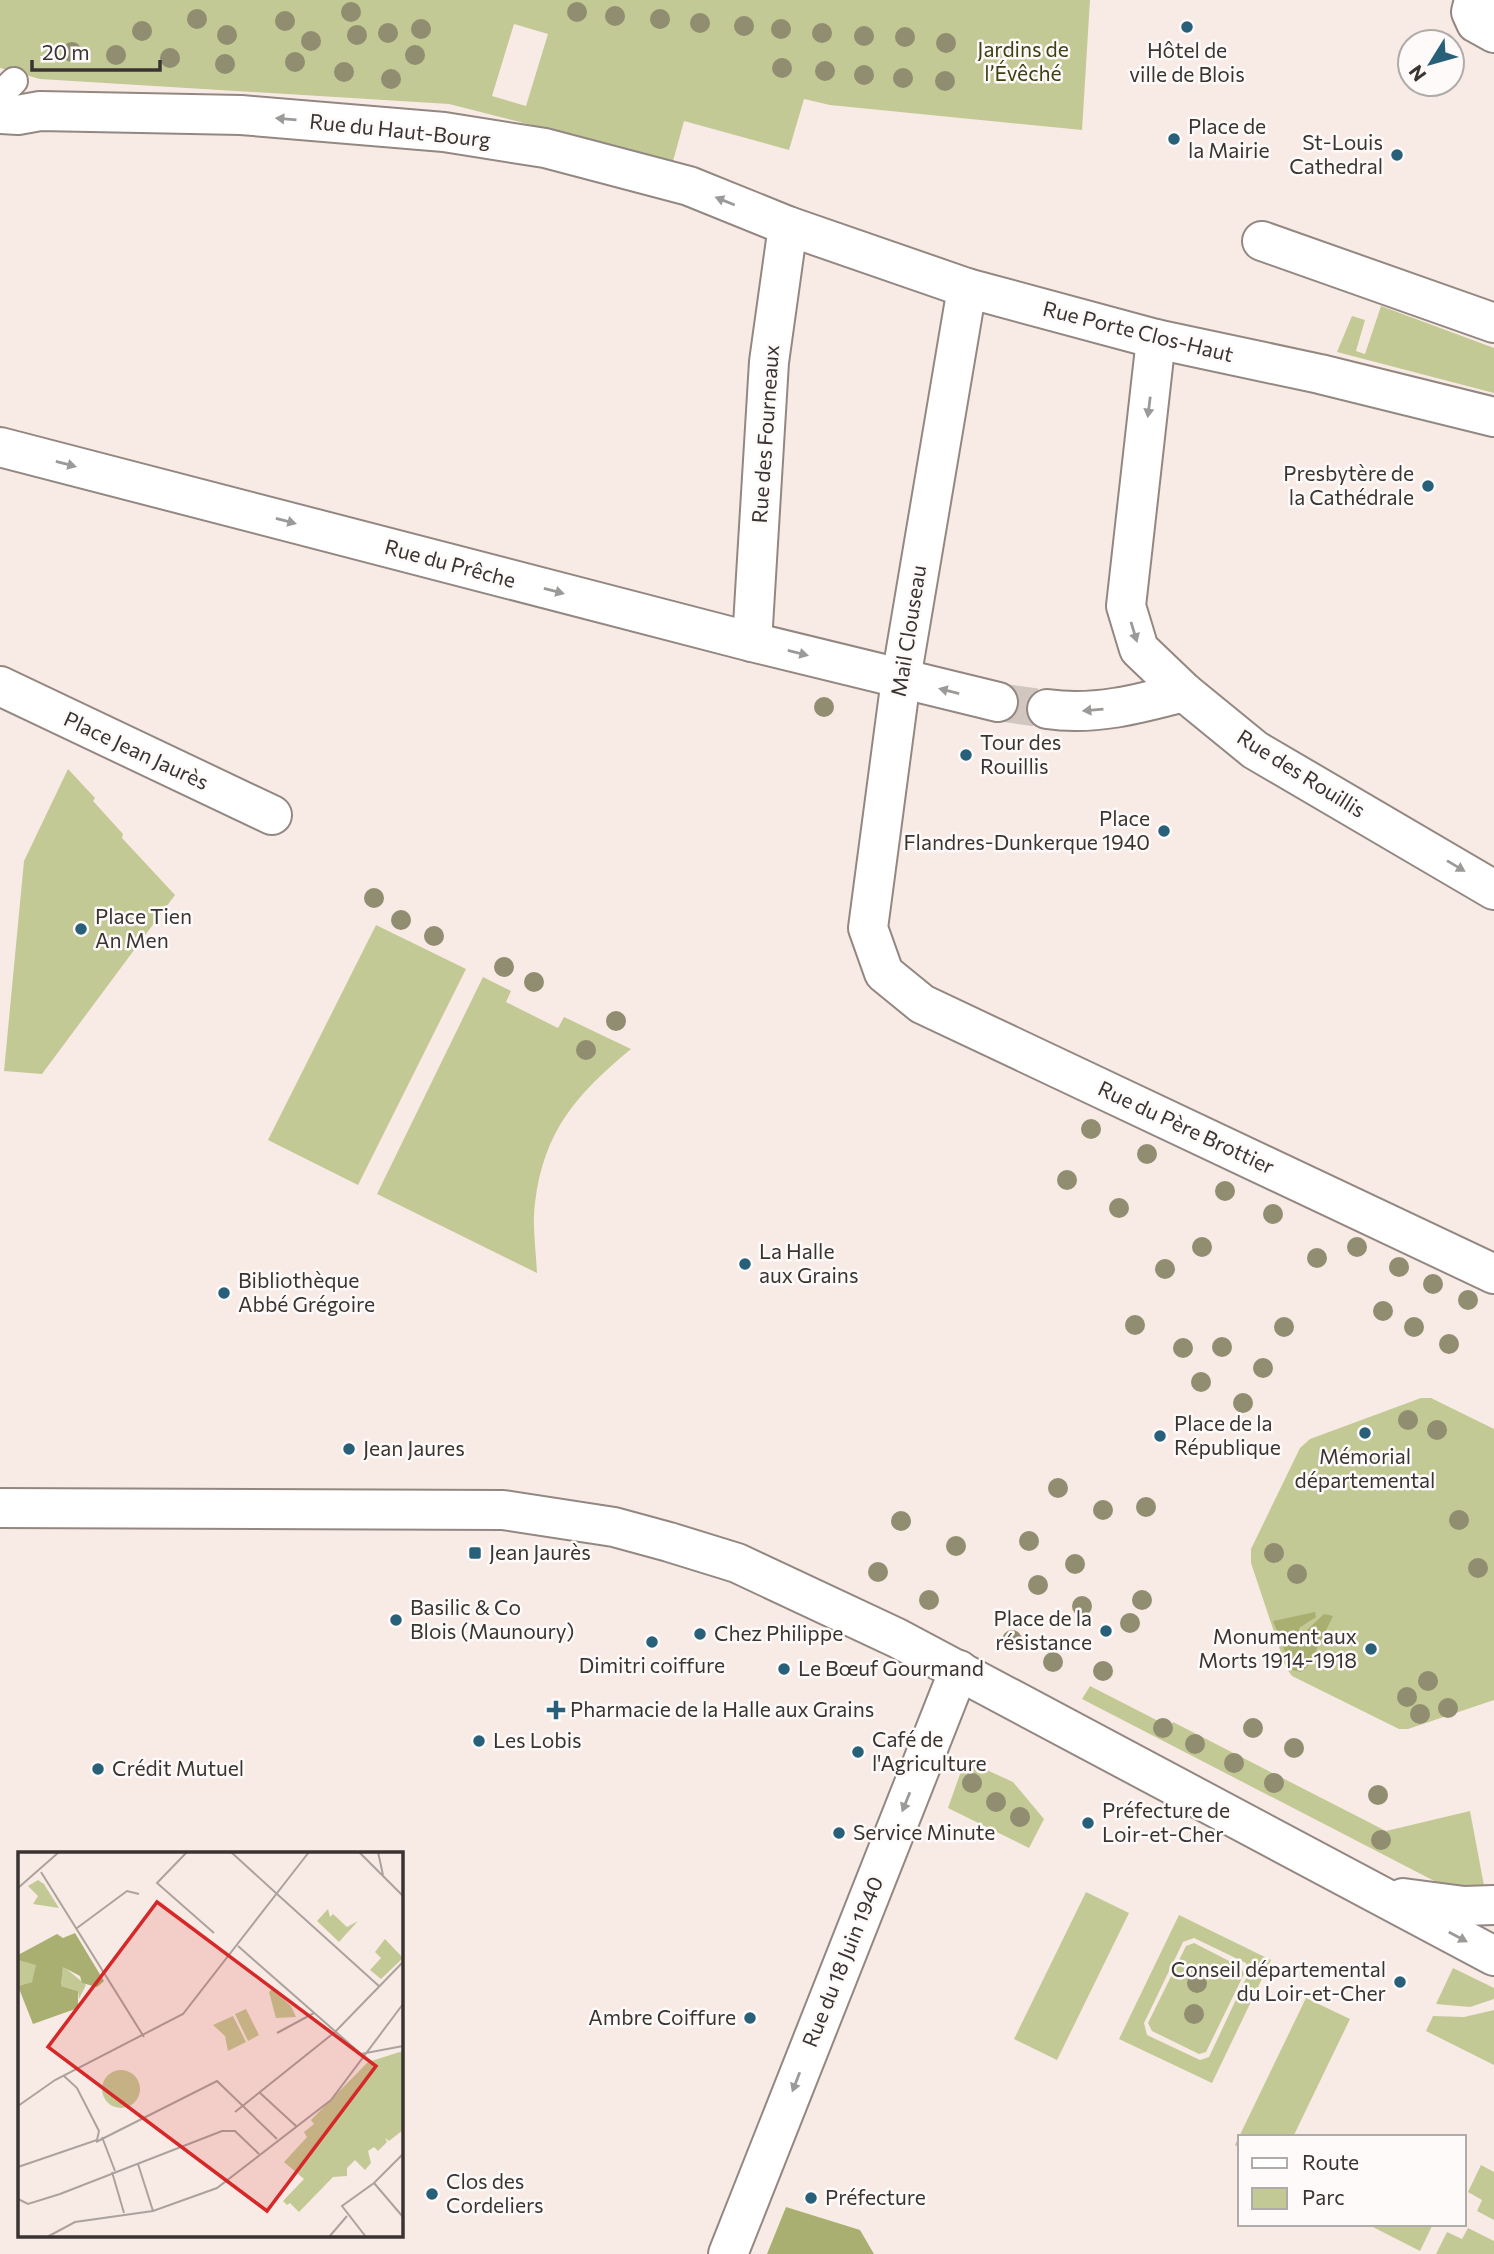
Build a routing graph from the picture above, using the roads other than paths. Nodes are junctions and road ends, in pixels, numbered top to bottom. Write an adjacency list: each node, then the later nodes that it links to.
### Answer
1 (1474, 0): 2 (street); 3 (street)
2 (1494, 2)
3 (1494, 33)
4 (5, 97): 5 (street, Rue du Haut-Bourg, one-way to 4)
5 (788, 226): 7 (street, Rue Porte Clos-Haut); 12 (street, Rue des Fourneaux)
6 (1262, 241): 8 (street)
7 (967, 288): 9 (street, Rue Porte Clos-Haut); 13 (street, Mail Clouseau)
8 (1494, 323)
9 (1156, 339): 10 (street, Rue Porte Clos-Haut); 15 (street, Rue des Rouillis, one-way to 15)
10 (1494, 417)
11 (0, 447): 12 (street, Rue du Prêche, one-way to 12)
12 (752, 642): 13 (street, Rue du Prêche, one-way to 13)
13 (901, 679): 16 (street, one-way to 13); 20 (street, Mail Clouseau)
14 (0, 686): 18 (street, Place Jean Jaurès)
15 (1184, 692): 17 (street, one-way to 17); 19 (street, Rue des Rouillis, one-way to 19)
16 (998, 702)
17 (1047, 709)
18 (272, 816)
19 (1494, 890)
20 (884, 973): 21 (street, Rue du Père Brottier)
21 (1494, 1274)
22 (0, 1508): 23 (street)
23 (959, 1670): 24 (street); 27 (street, Rue du 18 Juin 1940, one-way to 27)
24 (1380, 1895): 25 (street); 26 (street, one-way to 26)
25 (1494, 1905)
26 (1494, 1956)
27 (728, 2254)

